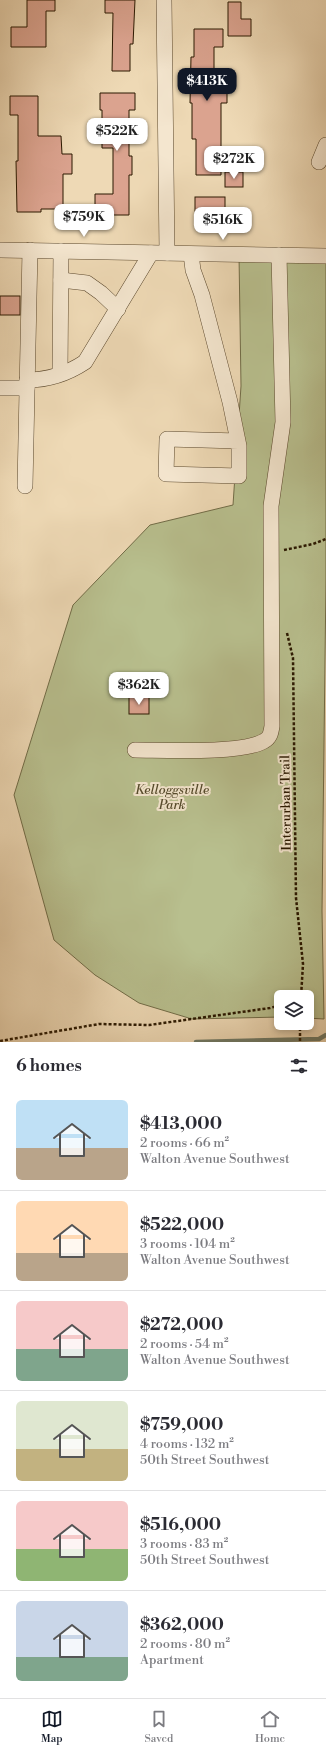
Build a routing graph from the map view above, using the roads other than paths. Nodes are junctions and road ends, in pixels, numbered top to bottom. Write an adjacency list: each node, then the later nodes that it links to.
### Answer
1 (164, 0): 8 (street)
2 (326, 145): 3 (street)
3 (319, 162)
4 (0, 250): 5 (street)
5 (30, 250): 6 (street); 15 (street)
6 (61, 251): 7 (street); 12 (street)
7 (151, 253): 8 (street); 13 (street)
8 (167, 253): 9 (street)
9 (190, 254): 10 (street); 17 (street)
10 (279, 256): 11 (street); 19 (street)
11 (326, 256)
12 (61, 280): 13 (street); 14 (street)
13 (118, 309): 14 (street)
14 (60, 374): 15 (street)
15 (27, 384): 16 (street); 18 (street)
16 (0, 388)
17 (238, 441): 17 (street)
18 (25, 486)
19 (135, 750)

